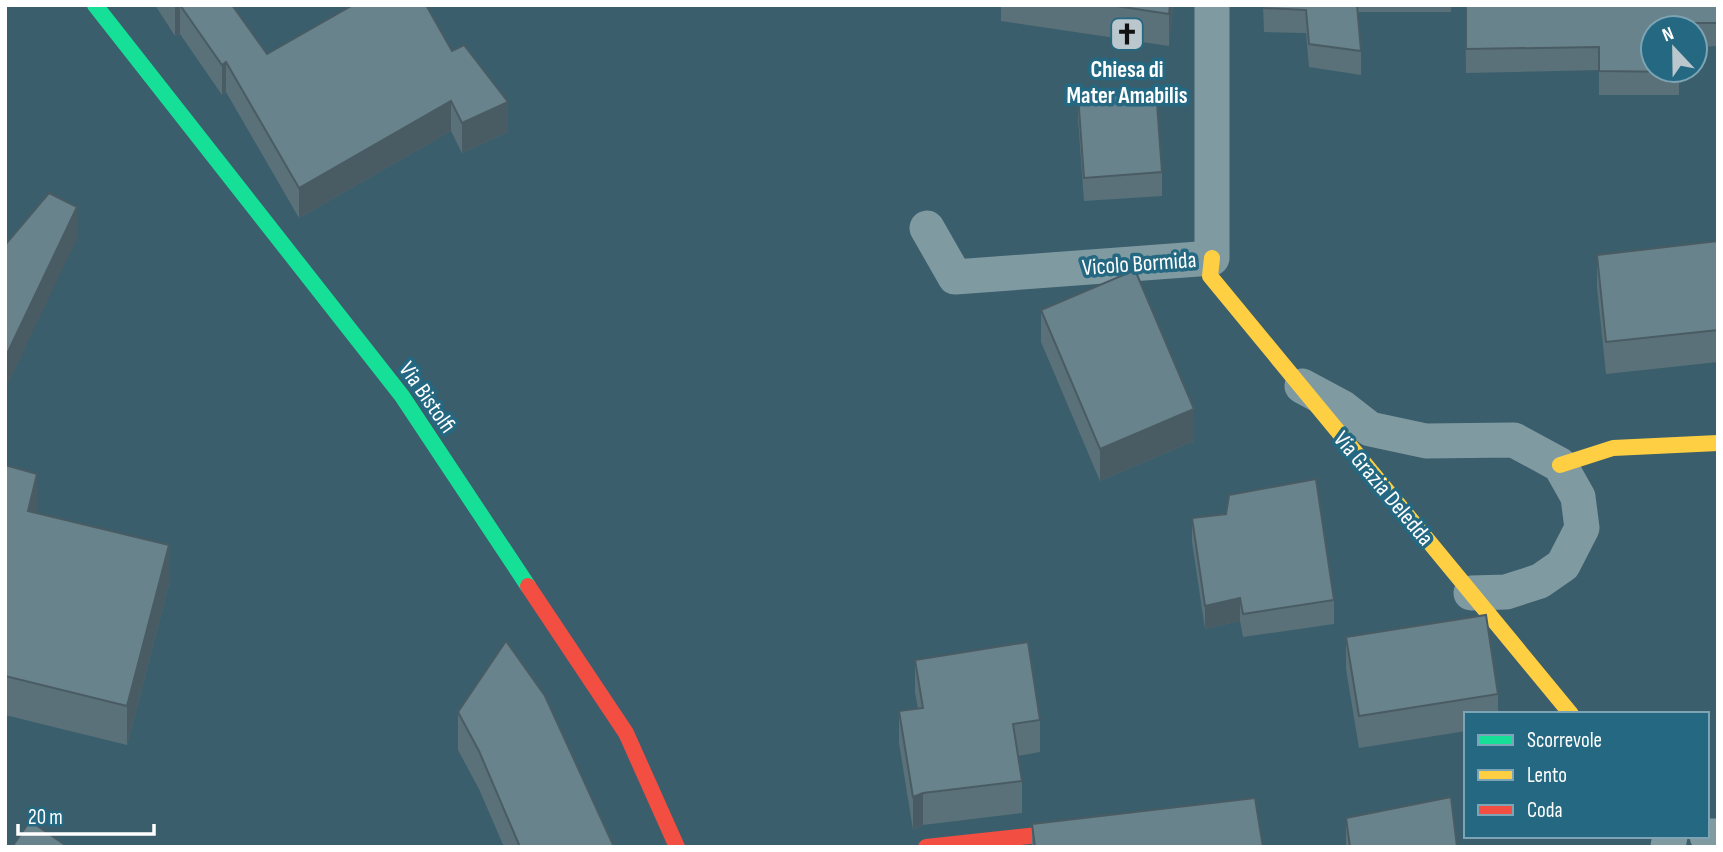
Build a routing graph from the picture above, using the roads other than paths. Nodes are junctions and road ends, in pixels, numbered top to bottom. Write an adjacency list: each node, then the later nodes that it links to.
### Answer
1 (95, 5): 11 (street, Via Bistolfi)
2 (1212, 5): 4 (street, Vicolo Bormida)
3 (928, 228): 4 (street, Vicolo Bormida)
4 (1212, 258): 5 (street, Via Grazia Deledda)
5 (1299, 385): 7 (street); 8 (street, Via Grazia Deledda)
6 (1718, 443): 7 (street)
7 (1560, 465): 8 (street)
8 (1471, 593): 9 (street, Via Grazia Deledda)
9 (1569, 712)
10 (1100, 828): 12 (street)
11 (677, 847)
12 (926, 847)

